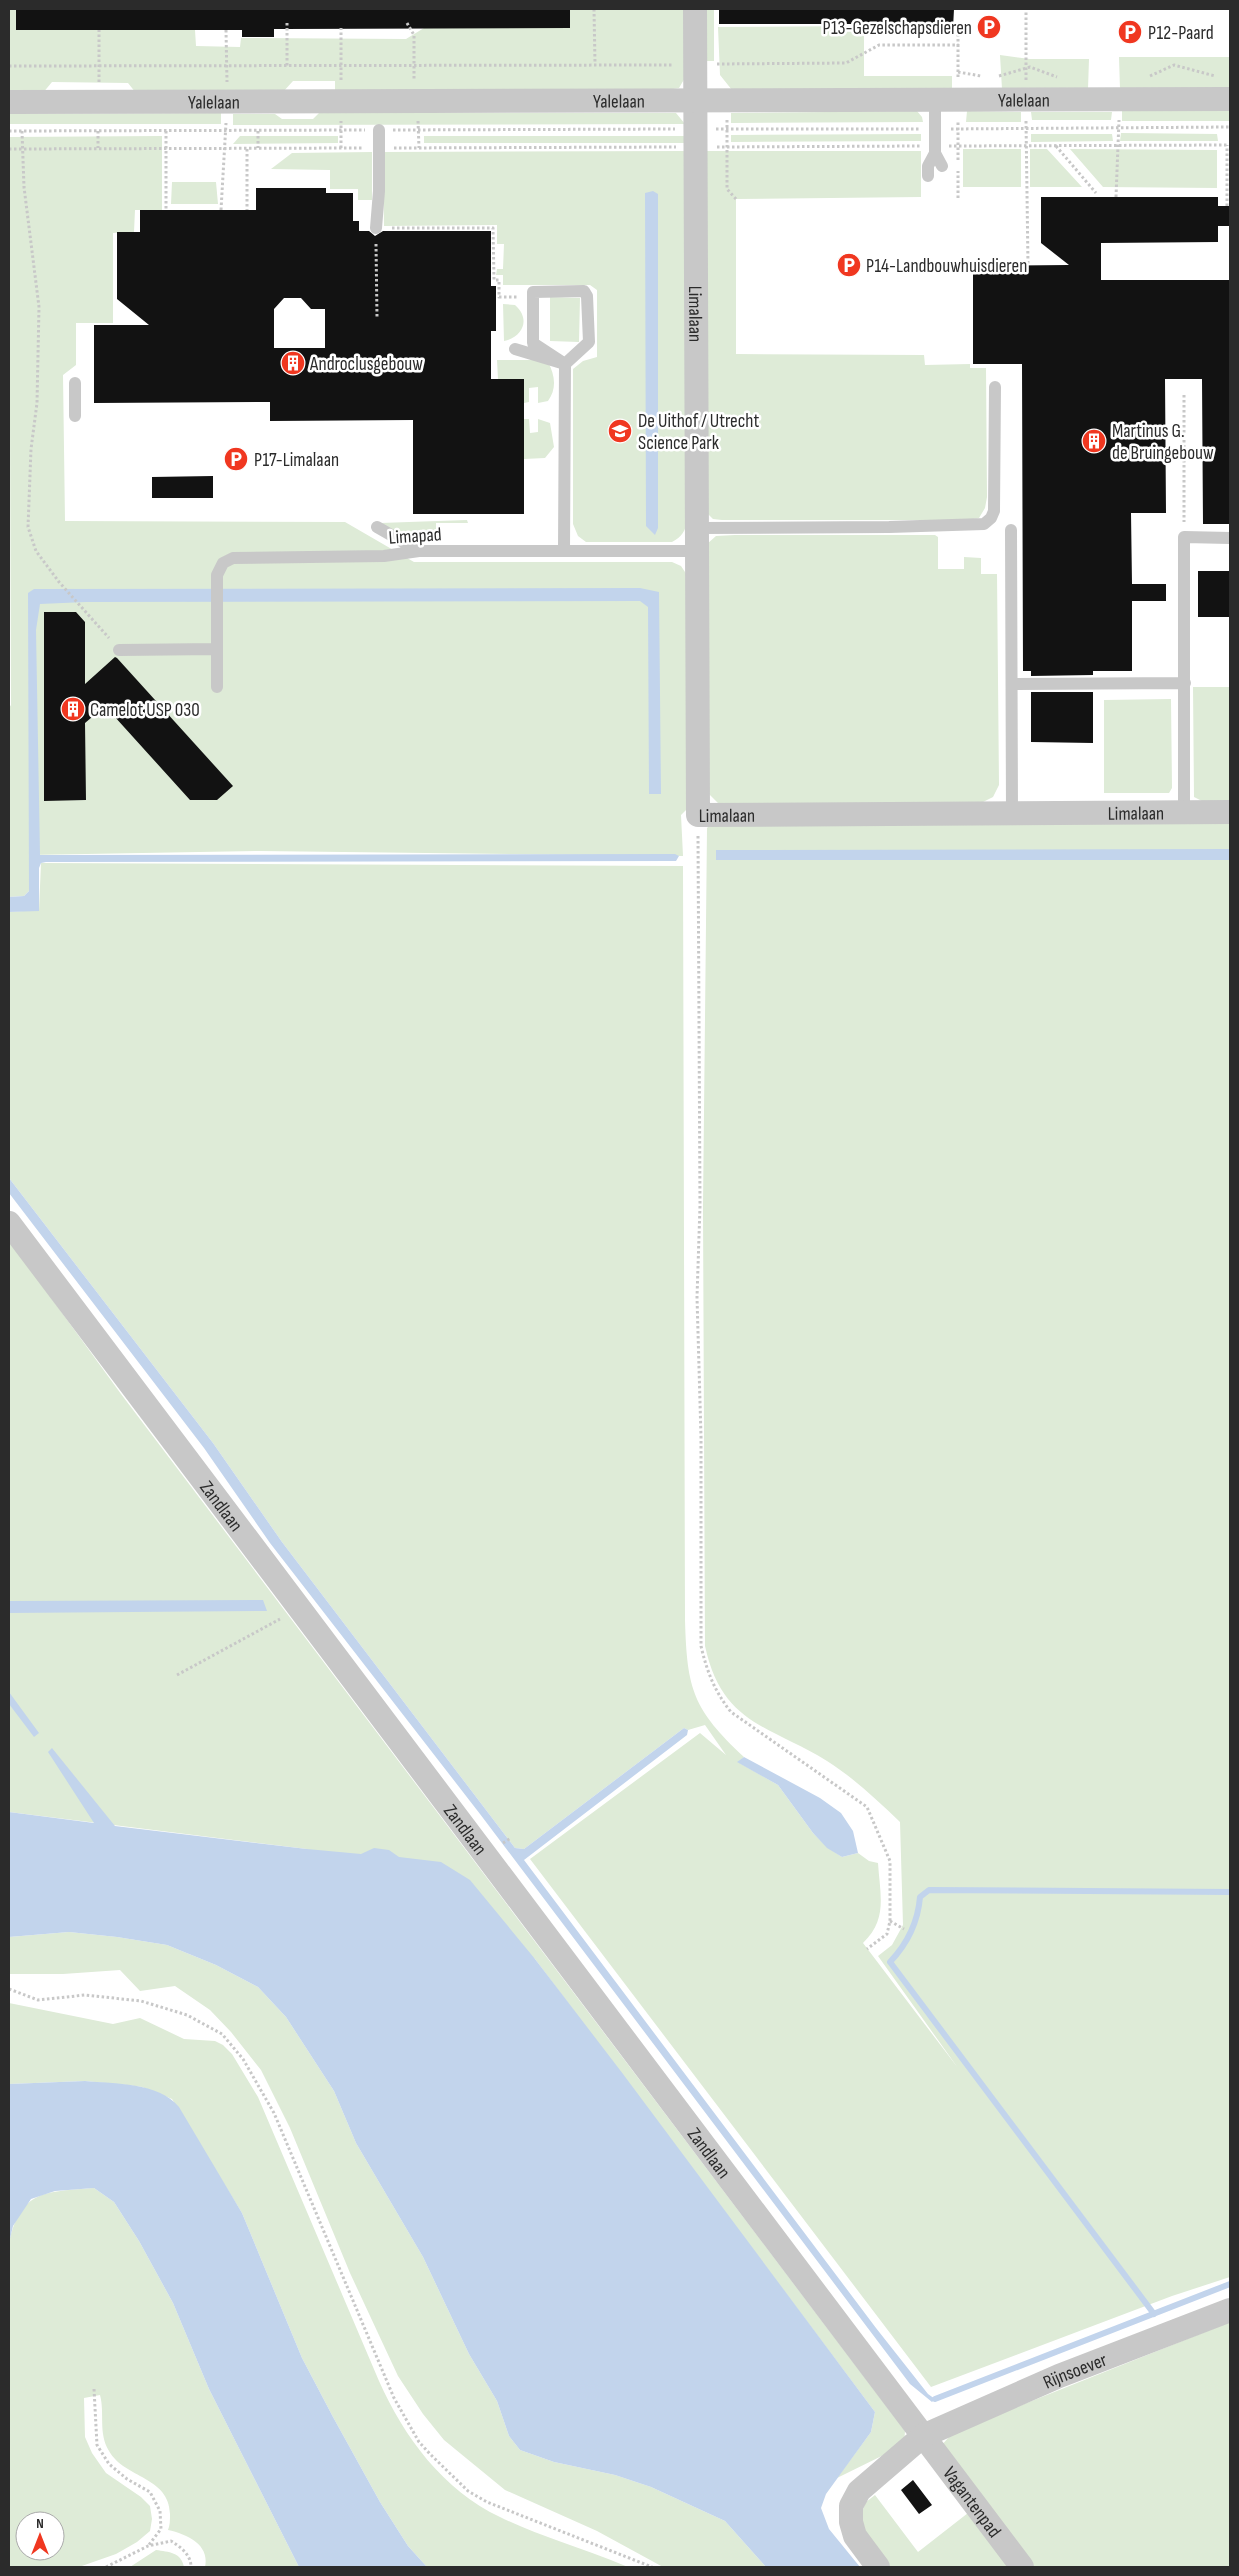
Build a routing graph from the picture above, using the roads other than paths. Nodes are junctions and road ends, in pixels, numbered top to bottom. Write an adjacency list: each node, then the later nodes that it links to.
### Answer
1 (695, 9): 2 (street, Limalaan)
2 (696, 100): 3 (street, Yalelaan); 5 (street, Yalelaan); 17 (street, Limalaan)
3 (935, 100): 4 (street, Yalelaan); 7 (lane)
4 (1230, 100)
5 (9, 102)
6 (379, 130): 10 (lane)
7 (935, 149): 8 (lane); 9 (lane)
8 (942, 166)
9 (928, 176)
10 (376, 228)
11 (515, 349): 12 (lane)
12 (565, 364): 12 (lane); 21 (lane)
13 (75, 383): 15 (lane)
14 (995, 387): 17 (lane)
15 (75, 416)
16 (377, 527): 20 (lane)
17 (699, 528): 22 (street, Limalaan)
18 (1011, 530): 26 (lane)
19 (1230, 538): 25 (lane)
20 (419, 551): 21 (lane, Limapad); 23 (lane, Limapad)
21 (564, 551): 22 (lane, Limapad)
22 (698, 551): 29 (street, Limalaan)
23 (217, 649): 24 (lane); 27 (lane, Limapad)
24 (119, 650)
25 (1185, 683): 26 (lane); 30 (lane)
26 (1012, 684): 29 (lane)
27 (217, 687)
28 (1230, 812): 30 (street, Limalaan)
29 (1012, 813): 30 (street, Limalaan)
30 (1184, 813)
31 (9, 1223): 33 (street, Zandlaan)
32 (1230, 2310): 33 (street, Rijnsoever)
33 (923, 2436): 34 (street, Rijnsoever); 35 (street, Vagantenpad)
34 (878, 2567)
35 (1022, 2567)

